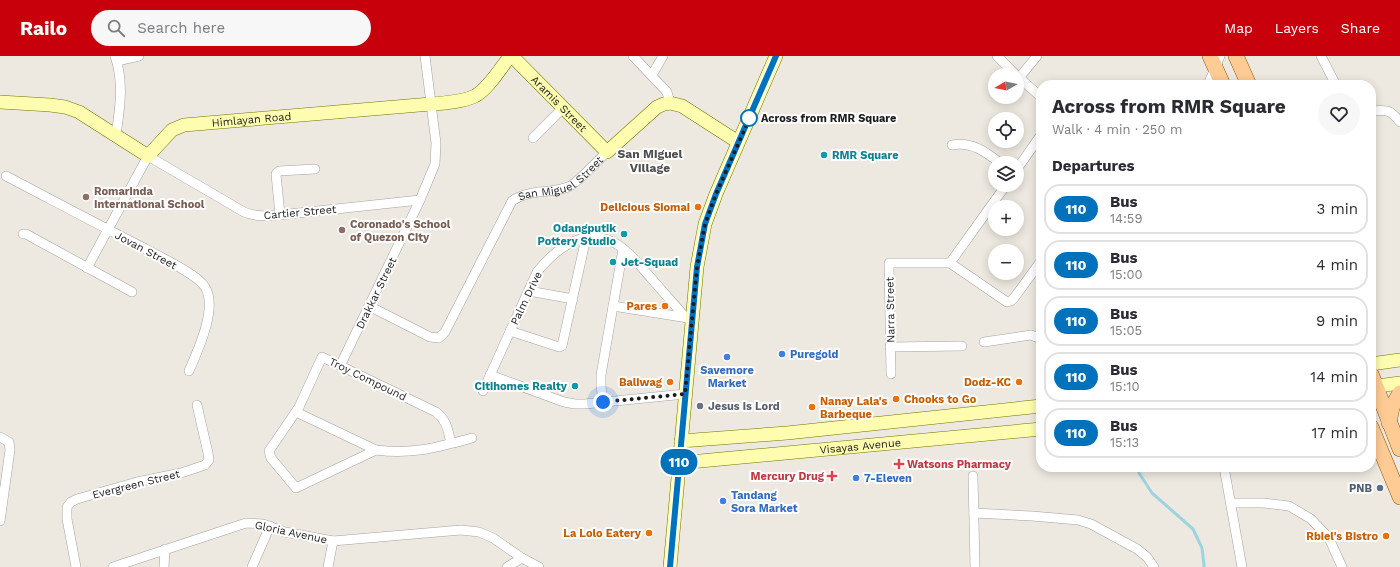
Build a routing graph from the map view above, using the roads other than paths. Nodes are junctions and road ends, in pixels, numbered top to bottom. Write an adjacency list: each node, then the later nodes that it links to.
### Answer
1 (139, 56): 11 (street)
2 (424, 56): 23 (street, Drakkar Street)
3 (511, 56): 23 (main road, Himlayan Road); 25 (main road, Aramis Street)
4 (633, 56): 15 (street)
5 (663, 56): 15 (street)
6 (776, 56): 30 (main road)
7 (998, 56): 13 (street)
8 (1037, 56): 14 (street)
9 (1236, 56): 18 (main road)
10 (1322, 56): 19 (street)
11 (116, 59): 28 (street)
12 (1215, 60): 16 (street); 17 (main road)
13 (1009, 68)
14 (1024, 69)
15 (652, 75): 24 (street)
16 (1209, 80)
17 (1221, 80)
18 (1247, 80)
19 (1334, 80)
20 (1024, 82): 21 (street)
21 (1036, 93)
22 (0, 102): 28 (main road)
23 (431, 104): 34 (main road, Himlayan Road); 40 (street, Drakkar Street)
24 (670, 104): 30 (main road); 33 (main road, San Miguel Street)
25 (563, 108): 29 (street); 33 (main road, Aramis Street)
26 (1376, 111): 27 (street)
27 (1400, 122)
28 (116, 135): 34 (main road)
29 (533, 138)
30 (738, 142): 54 (main road)
31 (1036, 142): 36 (street)
32 (952, 145): 35 (street)
33 (606, 152): 52 (street, San Miguel Street)
34 (148, 156): 41 (street, Cartier Street); 42 (street)
35 (991, 156)
36 (1024, 159)
37 (315, 169): 41 (street)
38 (6, 176): 42 (street, Jovan Street)
39 (1001, 192): 46 (street)
40 (420, 200): 41 (street, Cartier Street); 52 (street, Drakkar Street)
41 (280, 215)
42 (108, 229): 47 (street); 63 (street, Jovan Street)
43 (23, 234): 47 (street)
44 (586, 238): 45 (street, Palm Drive); 49 (street, Palm Drive); 51 (street)
45 (623, 248): 53 (street); 54 (street, Palm Drive)
46 (950, 263): 48 (street); 59 (street, Narra Street)
47 (88, 268): 50 (street)
48 (1036, 268)
49 (529, 291): 51 (street); 55 (street, Palm Drive)
50 (132, 292)
51 (573, 299): 55 (street)
52 (369, 306): 62 (street, Drakkar Street)
53 (613, 306): 54 (street); 72 (street)
54 (690, 318): 71 (main road)
55 (510, 332): 65 (street, Palm Drive)
56 (1036, 337): 57 (street)
57 (984, 342)
58 (962, 346): 59 (street)
59 (890, 348): 64 (street, Narra Street)
60 (1400, 360): 61 (main road)
61 (1376, 363)
62 (340, 366): 75 (street, Troy Compound); 83 (street, Troy Compound)
63 (189, 371)
64 (891, 374)
65 (490, 375): 68 (street, Palm Drive); 72 (street)
66 (1376, 383): 67 (main road)
67 (1400, 383)
68 (482, 391)
69 (1376, 391): 77 (main road)
70 (1400, 393): 77 (main road)
71 (685, 394): 72 (street); 82 (main road)
72 (603, 402)
73 (197, 405): 98 (street, Evergreen Street)
74 (1036, 407): 76 (main road, Visayas Avenue)
75 (296, 412): 86 (street); 86 (street, Troy Compound)
76 (877, 424): 82 (main road, Visayas Avenue); 84 (main road)
77 (1389, 424): 85 (main road)
78 (1036, 429): 84 (main road, Visayas Avenue)
79 (0, 437): 93 (street)
80 (472, 438): 83 (street)
81 (1376, 440): 90 (main road)
82 (681, 441): 87 (main road)
83 (451, 443): 86 (street)
84 (879, 445): 87 (main road, Visayas Avenue)
85 (1400, 449)
86 (376, 450)
87 (679, 464): 105 (main road)
88 (1225, 472): 91 (street)
89 (973, 476): 92 (street)
90 (1400, 497)
91 (1231, 502): 108 (street); 109 (street)
92 (974, 513): 106 (street); 107 (street)
93 (0, 521)
94 (270, 526): 95 (street, Gloria Avenue); 96 (street, Gloria Avenue); 101 (street)
95 (333, 541): 97 (street, Gloria Avenue); 102 (street)
96 (165, 549): 99 (street, Gloria Avenue); 100 (street)
97 (522, 558): 103 (street); 104 (street, Gloria Avenue)
98 (76, 567)
99 (113, 567)
100 (164, 567)
101 (252, 567)
102 (328, 567)
103 (506, 567)
104 (539, 567)
105 (670, 567)
106 (975, 567)
107 (1154, 567)
108 (1242, 567)
109 (1342, 567)

